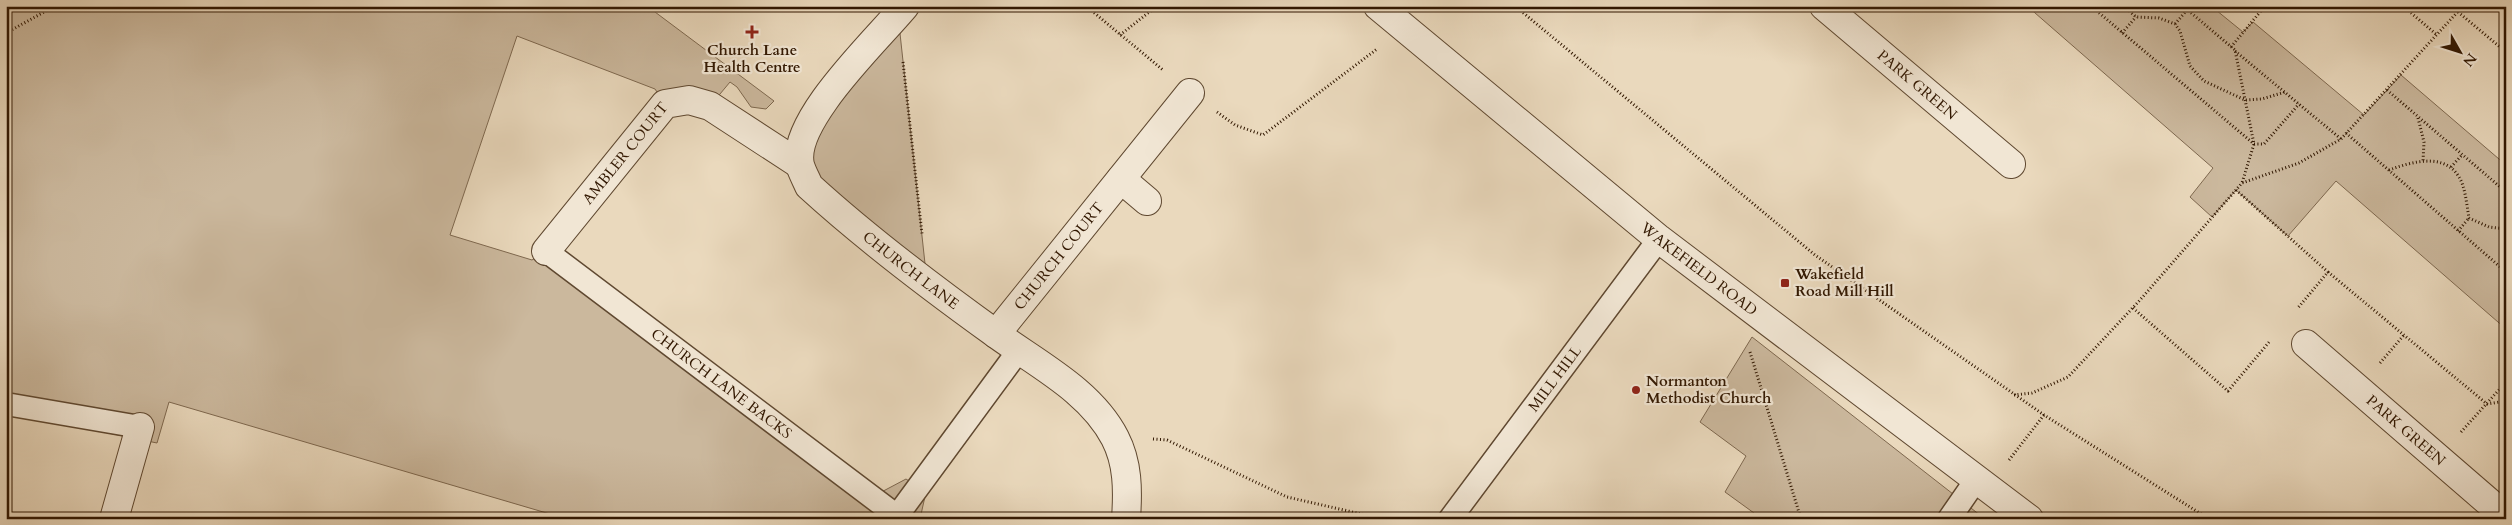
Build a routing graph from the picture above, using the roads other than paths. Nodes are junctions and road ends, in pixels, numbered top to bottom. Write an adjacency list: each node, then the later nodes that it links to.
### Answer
1 (1378, 6): 9 (street, WAKEFIELD ROAD)
2 (1824, 6): 6 (street, PARK GREEN)
3 (901, 11): 5 (street, CHURCH LANE)
4 (1190, 94): 7 (street, CHURCH COURT)
5 (800, 164): 10 (street, AMBLER COURT); 11 (street, CHURCH LANE)
6 (2011, 164)
7 (1121, 178): 8 (street); 11 (street, CHURCH COURT)
8 (1147, 201)
9 (1659, 238): 16 (street, WAKEFIELD ROAD); 21 (lane, MILL HILL)
10 (546, 251): 17 (lane, CHURCH LANE BACKS)
11 (996, 334): 13 (street, CHURCH LANE)
12 (2306, 344): 18 (street, PARK GREEN)
13 (1019, 350): 17 (lane, CHURCH LANE BACKS); 20 (street, CHURCH LANE)
14 (6, 404): 15 (lane)
15 (140, 428): 19 (street)
16 (1982, 484): 22 (lane); 23 (street, WAKEFIELD ROAD)
17 (897, 517)
18 (2506, 517)
19 (114, 519)
20 (1126, 519)
21 (1450, 519)
22 (1949, 519)
23 (2029, 519)

